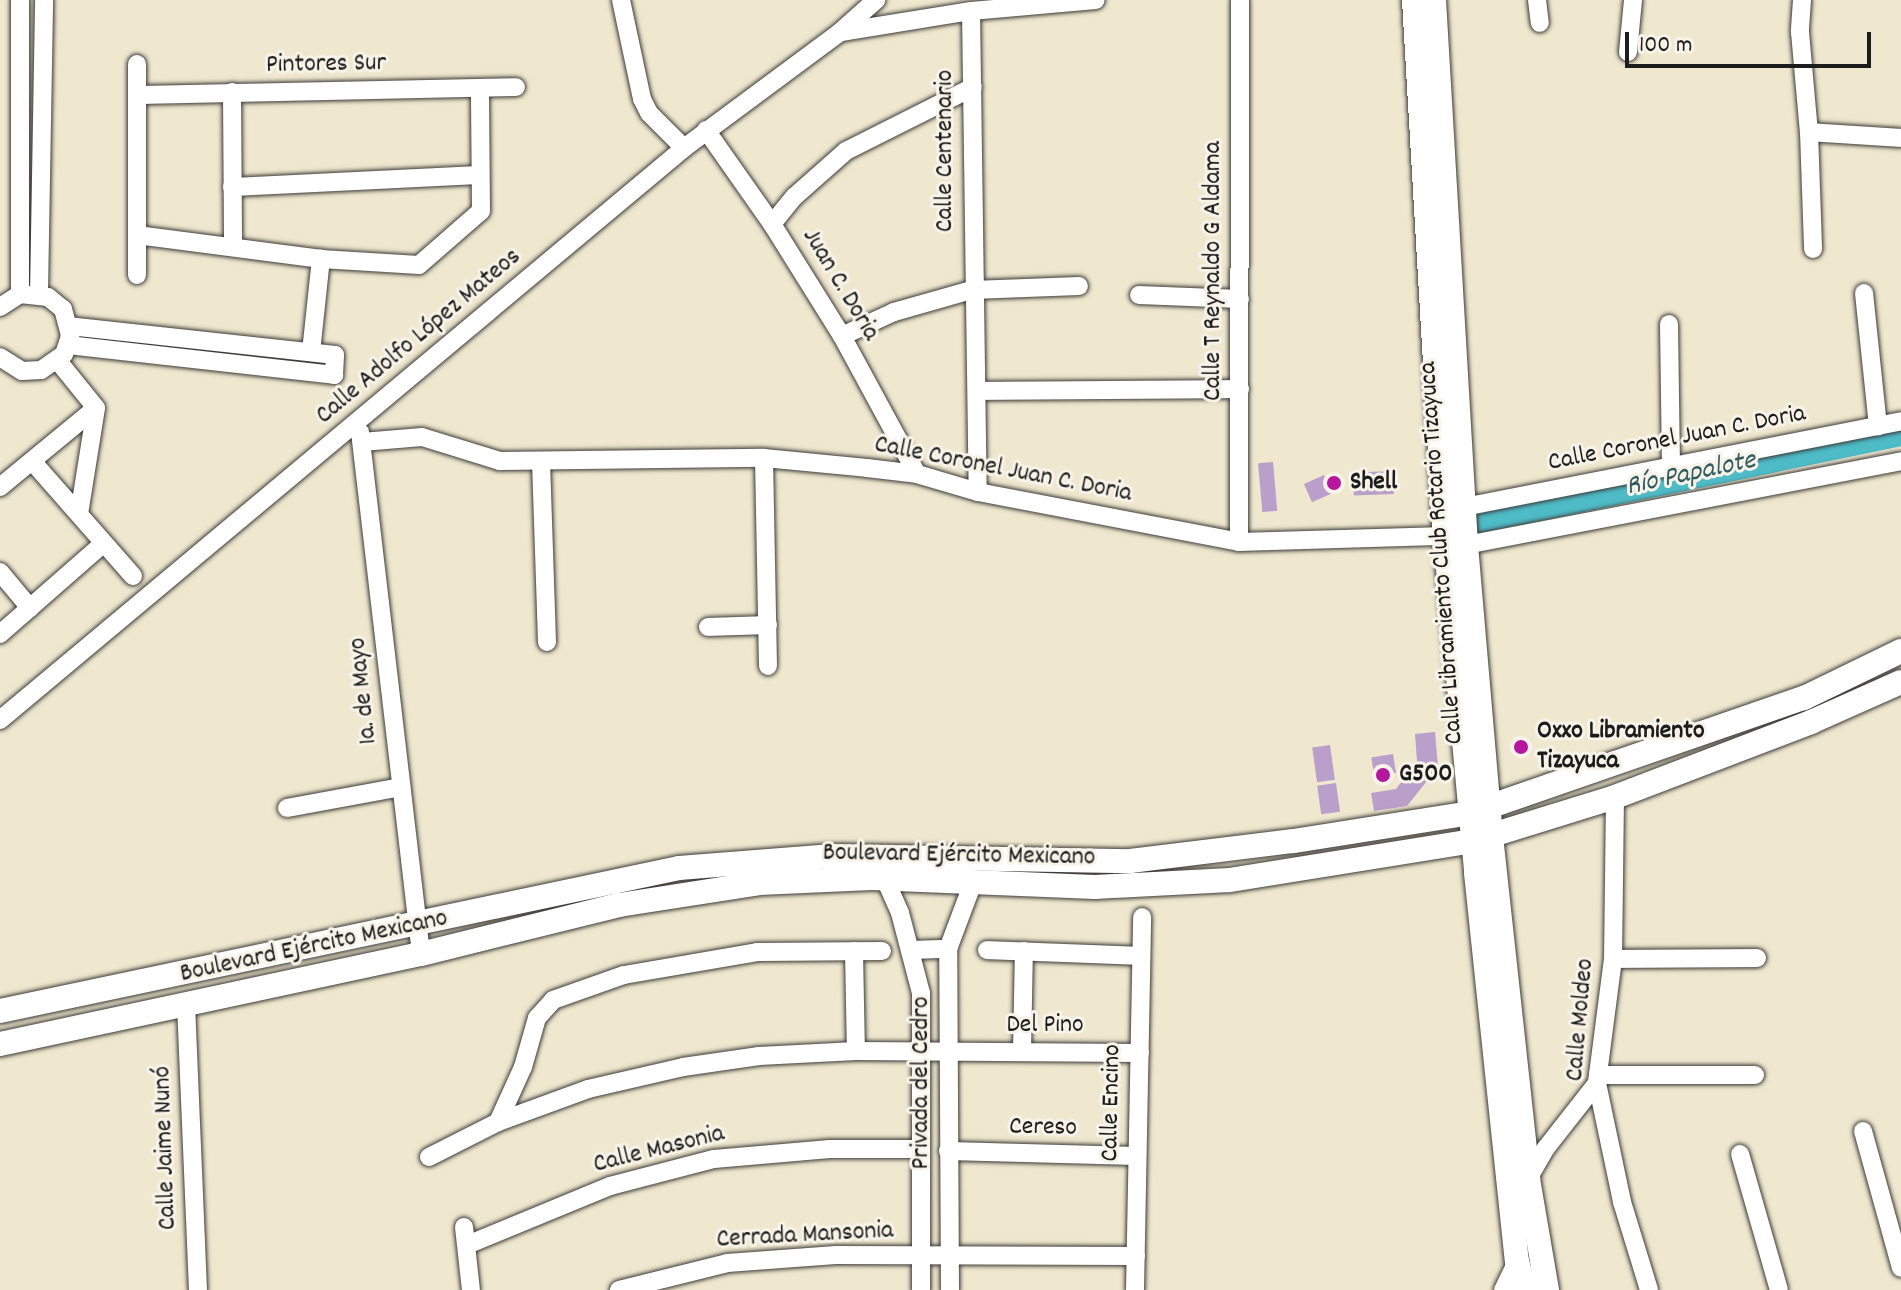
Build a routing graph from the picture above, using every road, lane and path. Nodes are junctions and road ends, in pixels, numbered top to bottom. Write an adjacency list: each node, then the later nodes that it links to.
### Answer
1 (20, 0): 37 (street)
2 (44, 0): 37 (street)
3 (621, 0): 25 (street)
4 (876, 0): 14 (street, Calle Adolfo López Mateos)
5 (1096, 0): 12 (street)
6 (1240, 0): 39 (street, Calle T Reynaldo G Aldama)
7 (1414, 0): 62 (main road, Calle Libramiento Club Rotario Tizayuca)
8 (1434, 0): 60 (main road, Calle Libramiento Club Rotario Tizayuca)
9 (1537, 0): 13 (street)
10 (1633, 0): 15 (street)
11 (1802, 0): 23 (street)
12 (971, 11): 14 (street); 18 (street, Calle Centenario)
13 (1540, 23)
14 (839, 33): 22 (street, Calle Adolfo López Mateos)
15 (1628, 52)
16 (137, 64): 21 (street)
17 (516, 87): 19 (street, Pintores Sur)
18 (973, 87): 28 (street); 35 (street, Calle Centenario)
19 (480, 89): 20 (street, Pintores Sur); 26 (street)
20 (232, 92): 21 (street, Pintores Sur); 27 (street)
21 (137, 95): 29 (street)
22 (706, 130): 25 (street, Calle Adolfo López Mateos); 28 (street, Juan C. Doria)
23 (1809, 132): 24 (street); 31 (street)
24 (1901, 138)
25 (684, 148): 51 (street, Calle Adolfo López Mateos)
26 (480, 175): 27 (street); 32 (street)
27 (232, 187): 30 (street)
28 (772, 224): 42 (street, Juan C. Doria)
29 (137, 235): 30 (street); 33 (street)
30 (233, 247): 32 (street)
31 (1813, 249)
32 (321, 259): 44 (street)
33 (137, 275)
34 (1079, 286): 35 (street)
35 (972, 290): 42 (street); 47 (street, Calle Centenario)
36 (1864, 293): 50 (street)
37 (30, 294): 40 (street); 43 (street)
38 (1139, 295): 39 (street)
39 (1240, 299): 46 (street, Calle T Reynaldo G Aldama)
40 (0, 307)
41 (1669, 324): 56 (street)
42 (842, 336): 57 (street, Juan C. Doria)
43 (65, 344): 44 (street); 44 (street); 45 (street); 48 (street)
44 (311, 352)
45 (2, 362)
46 (1240, 389): 47 (street); 63 (street, Calle T Reynaldo G Aldama)
47 (978, 391): 59 (street, Calle Centenario)
48 (96, 408): 53 (street); 61 (street)
49 (1901, 421): 50 (street, Calle Coronel Juan C. Doria)
50 (1878, 426): 56 (street, Calle Coronel Juan C. Doria)
51 (360, 432): 54 (street, Calle Coronel Juan C. Doria); 76 (street, Calle Adolfo López Mateos); 78 (street, 1a. de Mayo)
52 (764, 458): 54 (street, Calle Coronel Juan C. Doria); 57 (street, Calle Coronel Juan C. Doria); 68 (street)
53 (32, 461): 58 (street); 61 (street)
54 (541, 461): 71 (street)
55 (1901, 461): 62 (street, Calle Coronel Juan C. Doria)
56 (1671, 468): 60 (street, Calle Coronel Juan C. Doria)
57 (917, 474): 59 (street, Calle Coronel Juan C. Doria)
58 (0, 487)
59 (978, 492): 63 (street, Calle Coronel Juan C. Doria)
60 (1464, 507): 62 (main road, Calle Libramiento Club Rotario Tizayuca)
61 (79, 514): 64 (street)
62 (1456, 540): 63 (street, Calle Coronel Juan C. Doria); 81 (main road, Calle Libramiento Club Rotario Tizayuca)
63 (1239, 542)
64 (104, 543): 66 (street); 67 (street)
65 (0, 572): 67 (street)
66 (133, 576)
67 (30, 608): 70 (street)
68 (768, 625): 69 (street); 73 (street)
69 (708, 627)
70 (0, 634)
71 (547, 642)
72 (1901, 651): 75 (main road, Boulevard Ejército Mexicano)
73 (768, 666)
74 (1901, 682): 77 (main road, Boulevard Ejército Mexicano)
75 (1804, 698): 77 (main road); 81 (main road, Boulevard Ejército Mexicano)
76 (0, 720)
77 (1811, 722): 79 (main road, Boulevard Ejército Mexicano)
78 (401, 787): 80 (street); 86 (street, 1a. de Mayo)
79 (1615, 797): 82 (main road, Boulevard Ejército Mexicano); 96 (street, Calle Moldeo)
80 (287, 808)
81 (1480, 810): 82 (main road, Calle Libramiento Club Rotario Tizayuca); 86 (main road, Boulevard Ejército Mexicano)
82 (1482, 838): 84 (main road, Boulevard Ejército Mexicano); 116 (main road, Calle Libramiento Club Rotario Tizayuca); 120 (main road, Calle Libramiento Club Rotario Tizayuca)
83 (885, 879): 84 (main road, Boulevard Ejército Mexicano); 88 (street, Privada del Cedro); 93 (main road, Boulevard Ejército Mexicano)
84 (974, 880): 87 (street, Privada del Cedro)
85 (1142, 917): 94 (street, Calle Encino)
86 (414, 922): 93 (street, 1a. de Mayo); 100 (main road, Boulevard Ejército Mexicano)
87 (948, 949): 88 (street); 98 (street, Privada del Cedro)
88 (911, 950): 97 (street, Privada del Cedro)
89 (987, 950): 92 (street)
90 (854, 951): 91 (street); 102 (street); 109 (street)
91 (882, 951)
92 (1024, 951): 94 (street); 104 (street)
93 (421, 954): 99 (main road, Boulevard Ejército Mexicano)
94 (1141, 956): 106 (street, Calle Encino)
95 (1757, 958): 96 (street)
96 (1613, 959): 108 (street, Calle Moldeo)
97 (921, 993): 98 (street); 103 (street, Privada del Cedro)
98 (949, 994): 105 (street, Privada del Cedro)
99 (186, 1004): 101 (main road, Boulevard Ejército Mexicano); 122 (street, Calle Jaime Nunó)
100 (0, 1011)
101 (0, 1044)
102 (856, 1051): 103 (street, Privada del Cedro); 109 (street, Privada del Cedro)
103 (923, 1051): 105 (street, Del Pino); 111 (street, Privada del Cedro)
104 (1022, 1051): 105 (street, Del Pino); 106 (street, Del Pino)
105 (949, 1052): 112 (street, Privada del Cedro)
106 (1140, 1053): 114 (street, Calle Encino)
107 (1755, 1075): 108 (street)
108 (1598, 1079): 116 (street); 131 (street, Calle Moldeo)
109 (498, 1122): 115 (street, Privada del Cedro)
110 (1863, 1131): 121 (street)
111 (921, 1149): 119 (street, Privada del Cedro); 123 (street, Calle Masonia)
112 (948, 1151): 114 (street, Cereso); 117 (street, Privada del Cedro)
113 (1740, 1154): 132 (street)
114 (1137, 1156): 118 (street, Calle Encino)
115 (429, 1157)
116 (1528, 1179): 130 (main road, Calle Libramiento Club Rotario Tizayuca)
117 (949, 1256): 118 (street); 119 (street, Cerrada Mansonia); 126 (street, Privada del Cedro)
118 (1136, 1256): 127 (street, Calle Encino)
119 (920, 1257): 124 (street, Cerrada Mansonia); 125 (street, Privada del Cedro)
120 (1517, 1261): 128 (street); 129 (main road, Calle Libramiento Club Rotario Tizayuca)
121 (1901, 1268)
122 (198, 1290)
123 (471, 1290)
124 (619, 1290)
125 (921, 1290)
126 (950, 1290)
127 (1135, 1290)
128 (1503, 1290)
129 (1524, 1290)
130 (1547, 1290)
131 (1649, 1290)
132 (1779, 1290)

